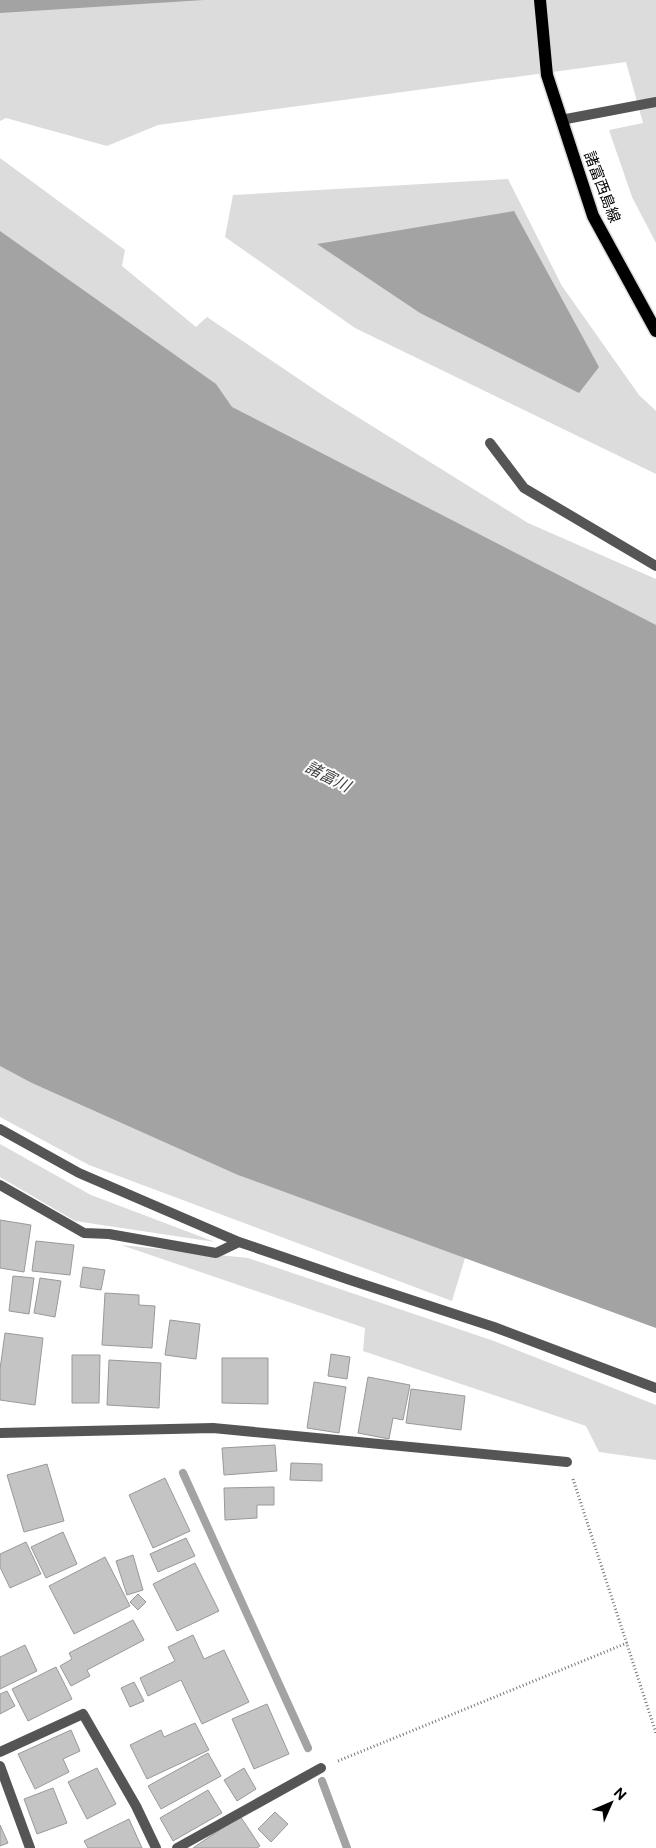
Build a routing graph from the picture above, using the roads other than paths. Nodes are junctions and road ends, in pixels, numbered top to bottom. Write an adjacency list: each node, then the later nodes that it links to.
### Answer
1 (540, 0): 3 (main road, 諸富西島線)
2 (656, 102): 3 (street)
3 (561, 120): 4 (main road, 諸富西島線)
4 (656, 331)
5 (490, 443): 6 (street)
6 (656, 566)
7 (0, 1129): 9 (street)
8 (0, 1185): 9 (street)
9 (239, 1242): 10 (street)
10 (656, 1388)
11 (0, 1433): 12 (street)
12 (567, 1462)
13 (0, 1752): 17 (street)
14 (0, 1766): 16 (street)
15 (322, 1768): 18 (street)
16 (30, 1848)
17 (156, 1848)
18 (177, 1848)

